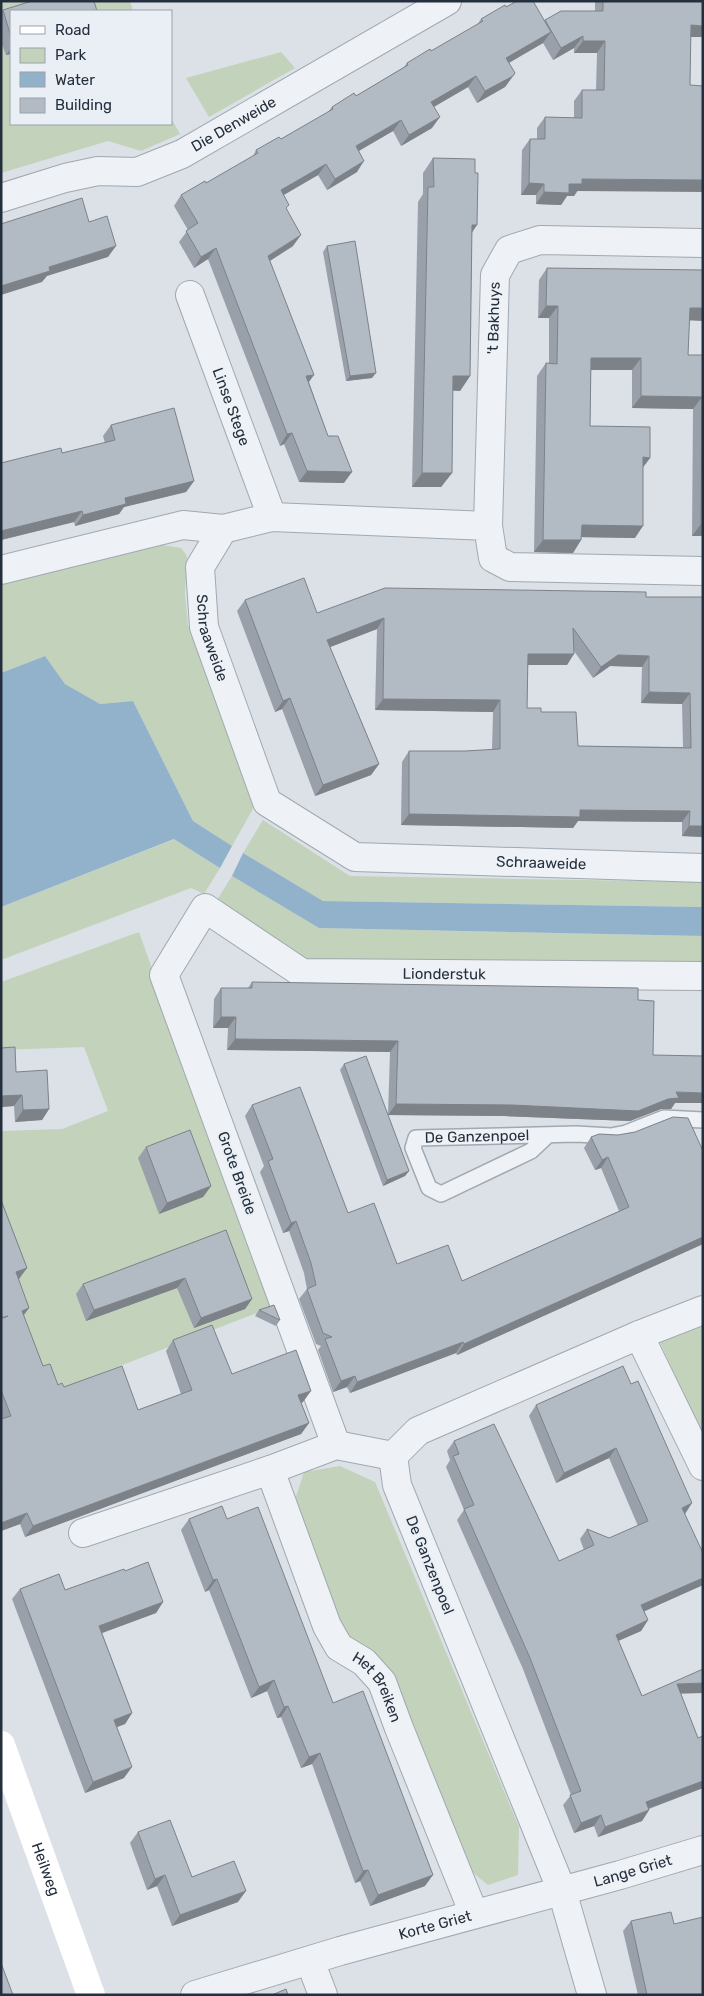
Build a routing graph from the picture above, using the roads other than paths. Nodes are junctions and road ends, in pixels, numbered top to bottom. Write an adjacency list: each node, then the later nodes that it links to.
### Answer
1 (447, 1): 2 (street, Die Denweide)
2 (1, 198)
3 (703, 243): 6 (street, 't Bakhuys)
4 (190, 295): 5 (street, Linse Stege)
5 (272, 516): 6 (street); 7 (street)
6 (488, 526): 9 (street)
7 (223, 530): 8 (street); 10 (street, Schraaweide)
8 (1, 570)
9 (703, 571)
10 (703, 868)
11 (205, 908): 12 (street, Lionderstuk); 17 (street, Grote Breide)
12 (703, 976)
13 (703, 1120): 14 (lane, De Ganzenpoel)
14 (548, 1135): 14 (lane, De Ganzenpoel)
15 (703, 1310): 16 (street)
16 (640, 1335): 18 (street); 19 (street)
17 (336, 1445): 18 (street); 20 (street)
18 (393, 1456): 24 (street, De Ganzenpoel)
19 (703, 1466)
20 (270, 1470): 21 (street); 25 (street, Het Breiken)
21 (83, 1533)
22 (1, 1745): 27 (street, Heilweg)
23 (703, 1850): 24 (street, Lange Griet)
24 (562, 1890): 25 (street, Korte Griet); 30 (street, De Ganzenpoel)
25 (474, 1914): 26 (street, Korte Griet)
26 (310, 1961): 28 (street, Korte Griet); 29 (street)
27 (91, 1995)
28 (195, 1995)
29 (323, 1995)
30 (592, 1995)

